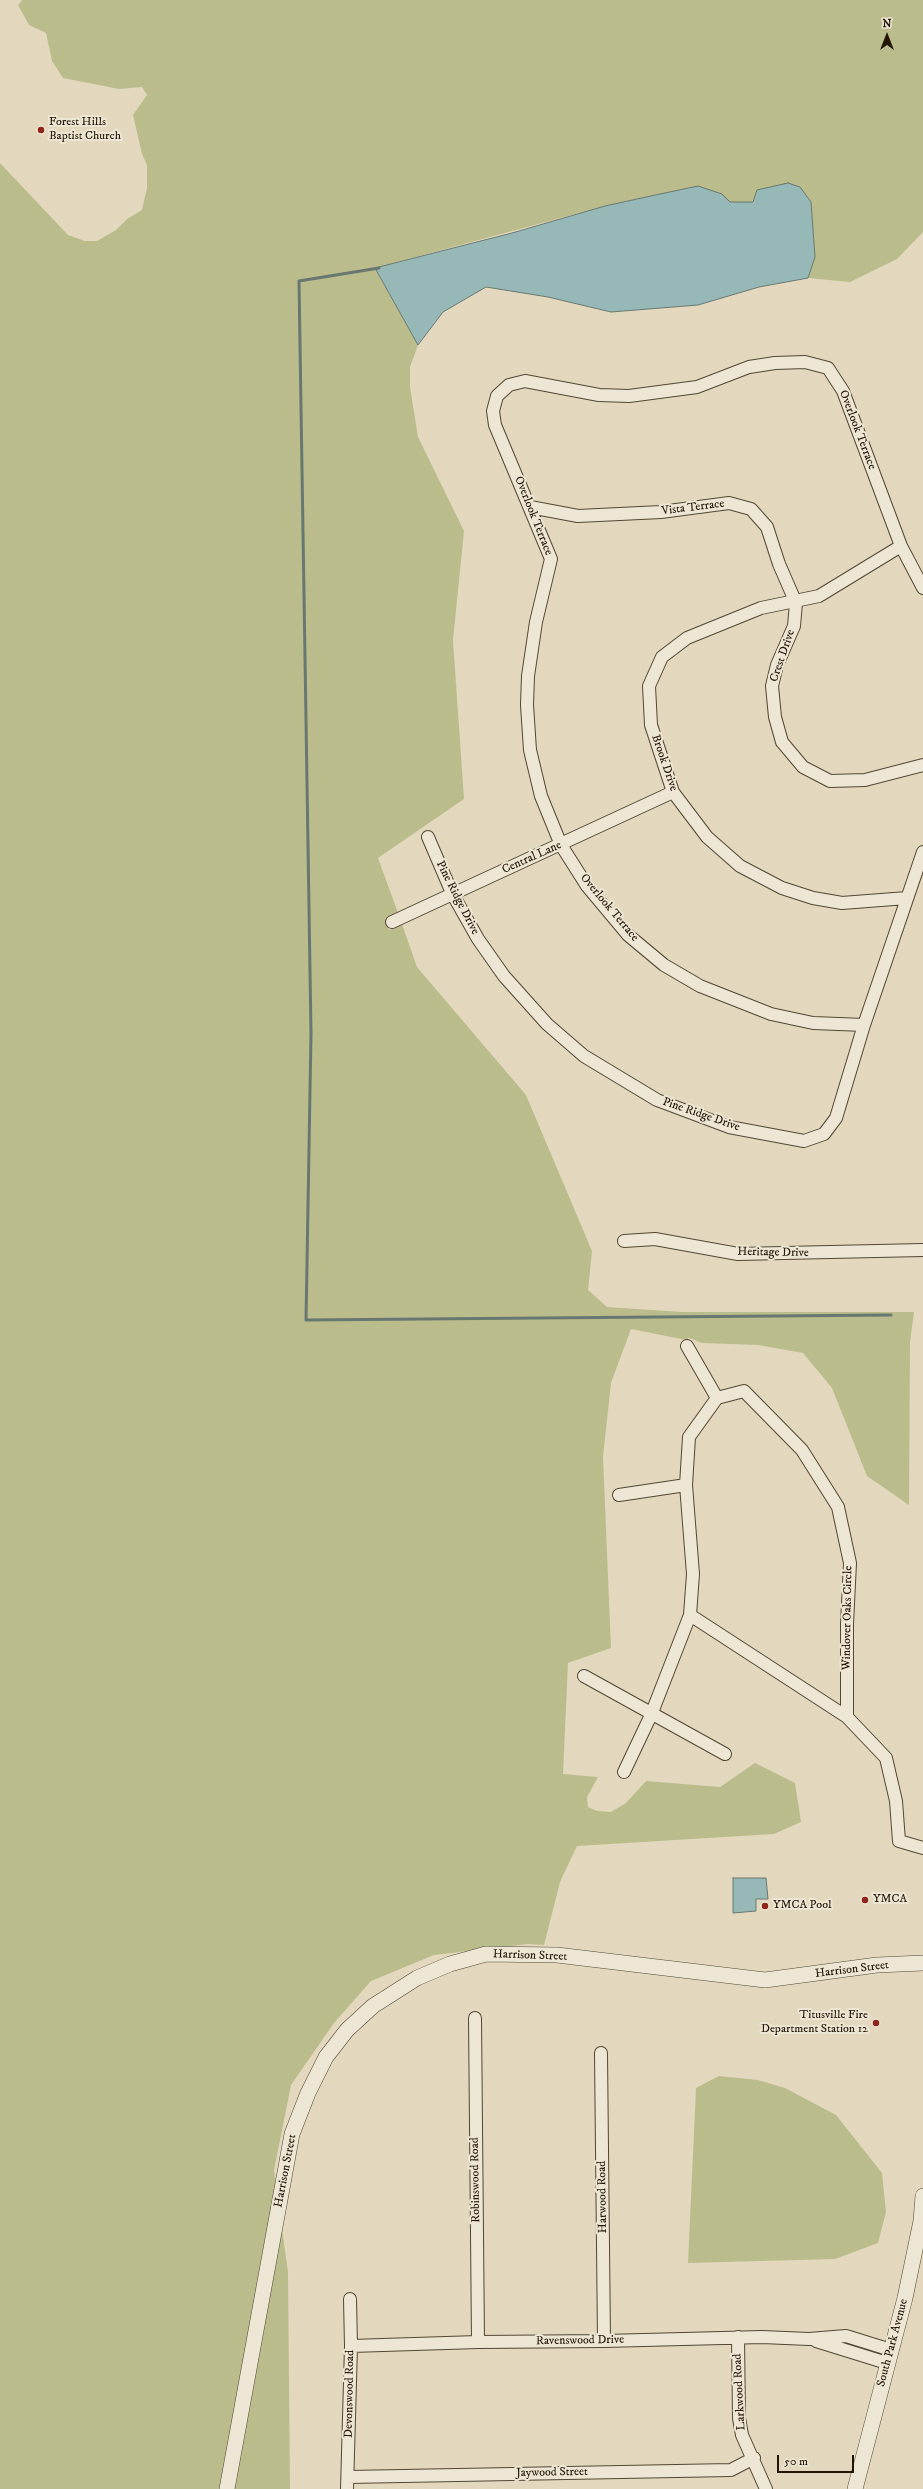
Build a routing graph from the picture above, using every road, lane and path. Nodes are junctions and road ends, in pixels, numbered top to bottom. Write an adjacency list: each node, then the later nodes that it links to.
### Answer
1 (530, 507): 2 (street, Overlook Terrace); 4 (street, Vista Terrace); 8 (street, Overlook Terrace)
2 (901, 546): 3 (street, Overlook Terrace); 4 (street)
3 (923, 588)
4 (796, 602): 5 (street, Crest Drive); 6 (street, Brook Drive)
5 (923, 765)
6 (672, 792): 8 (street, Central Lane); 11 (street, Brook Drive)
7 (428, 837): 10 (street, Pine Ridge Drive)
8 (561, 845): 10 (street, Central Lane); 13 (street, Overlook Terrace)
9 (923, 852): 11 (street, Pine Ridge Drive)
10 (452, 893): 12 (street, Central Lane); 13 (street, Pine Ridge Drive)
11 (907, 898): 13 (street, Pine Ridge Drive)
12 (392, 922)
13 (864, 1025)
14 (624, 1241): 15 (street, Heritage Drive)
15 (923, 1250)
16 (687, 1346): 17 (street)
17 (717, 1398): 18 (street); 23 (street, Windover Oaks Circle)
18 (686, 1484): 19 (street); 20 (street)
19 (619, 1494)
20 (690, 1616): 22 (street); 23 (street)
21 (584, 1676): 22 (street)
22 (651, 1715): 24 (street); 25 (street)
23 (847, 1717): 26 (street)
24 (725, 1754)
25 (624, 1772)
26 (923, 1848)
27 (923, 1964): 39 (street, Harrison Street)
28 (475, 2018): 34 (street, Robinswood Road)
29 (601, 2053): 33 (street, Harwood Road)
30 (923, 2196): 36 (street, South Park Avenue)
31 (350, 2299): 35 (street, Devonswood Road)
32 (738, 2337): 33 (street, Ravenswood Drive); 36 (street, Ravenswood Drive); 37 (street, Larkwood Road)
33 (604, 2341): 34 (street, Ravenswood Drive)
34 (478, 2342): 35 (street, Ravenswood Drive)
35 (351, 2346): 38 (street, Devonswood Road)
36 (889, 2357): 41 (street, South Park Avenue)
37 (754, 2458): 38 (street, Jaywood Street); 40 (street, Larkwood Road)
38 (348, 2483)
39 (227, 2489)
40 (766, 2489)
41 (855, 2489)

